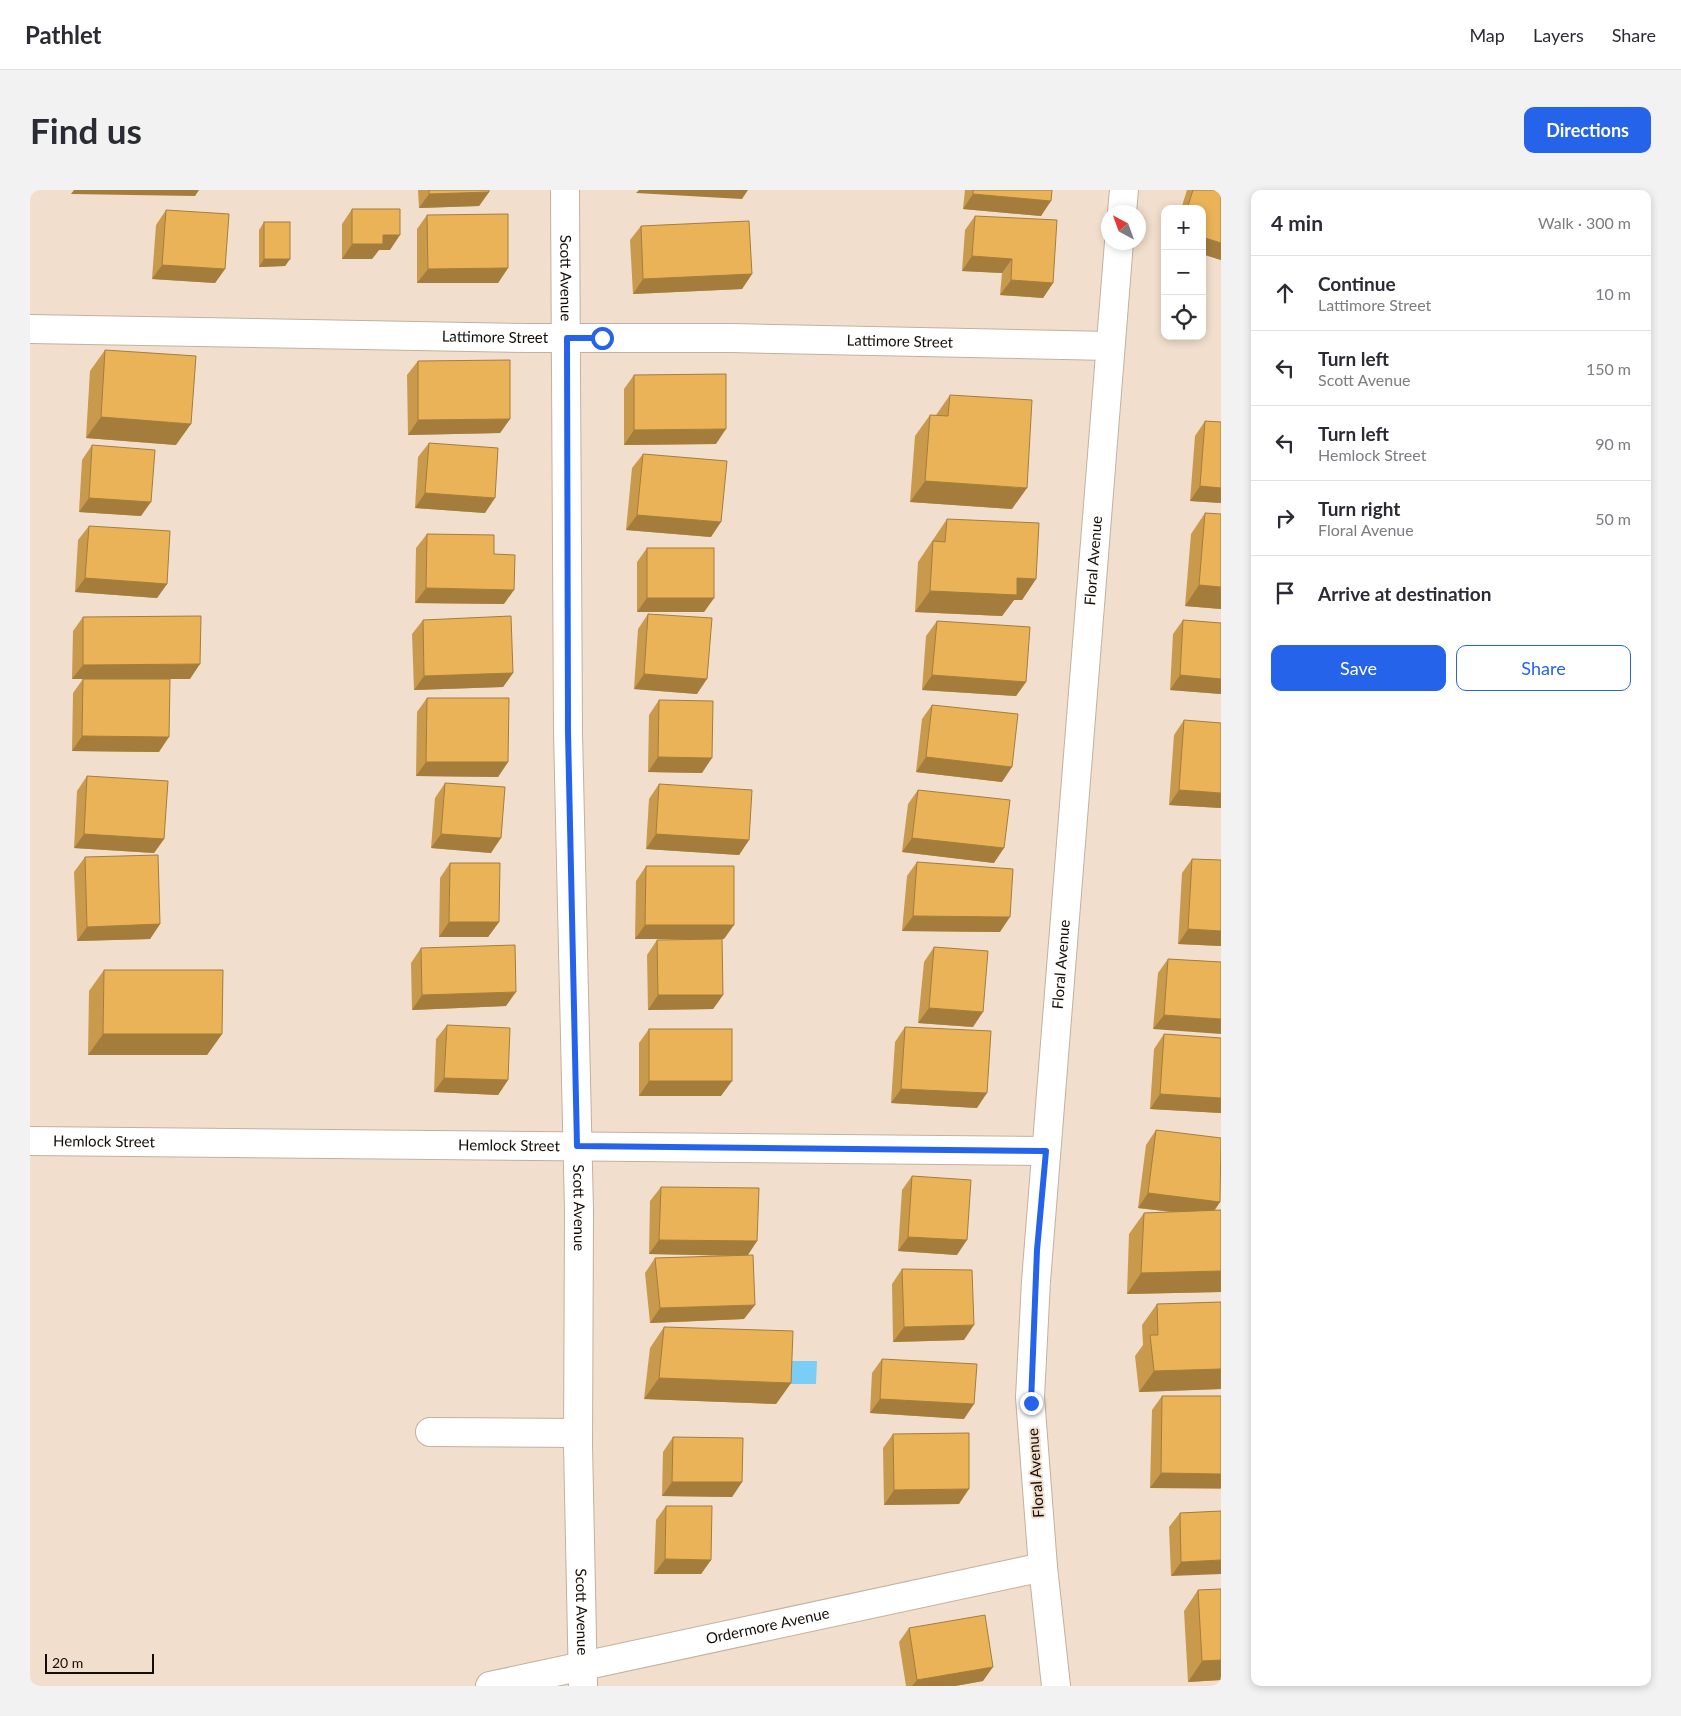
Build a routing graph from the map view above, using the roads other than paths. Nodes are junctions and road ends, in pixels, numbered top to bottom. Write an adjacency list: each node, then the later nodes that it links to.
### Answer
1 (565, 190): 6 (street, Scott Avenue)
2 (1124, 190): 3 (street)
3 (1123, 205)
4 (1118, 250): 7 (street, Floral Avenue)
5 (30, 329): 6 (street, Lattimore Street)
6 (567, 338): 7 (street, Lattimore Street); 9 (street, Scott Avenue)
7 (1110, 346): 10 (street, Floral Avenue)
8 (30, 1141): 9 (street, Hemlock Street)
9 (577, 1146): 10 (street, Hemlock Street); 12 (street, Scott Avenue)
10 (1046, 1151): 13 (street, Floral Avenue)
11 (430, 1432): 12 (street)
12 (578, 1433): 14 (street, Scott Avenue)
13 (1043, 1567): 14 (street, Ordermore Avenue); 16 (street, Floral Avenue)
14 (583, 1676): 15 (street, Ordermore Avenue)
15 (490, 1686)
16 (1056, 1686)

